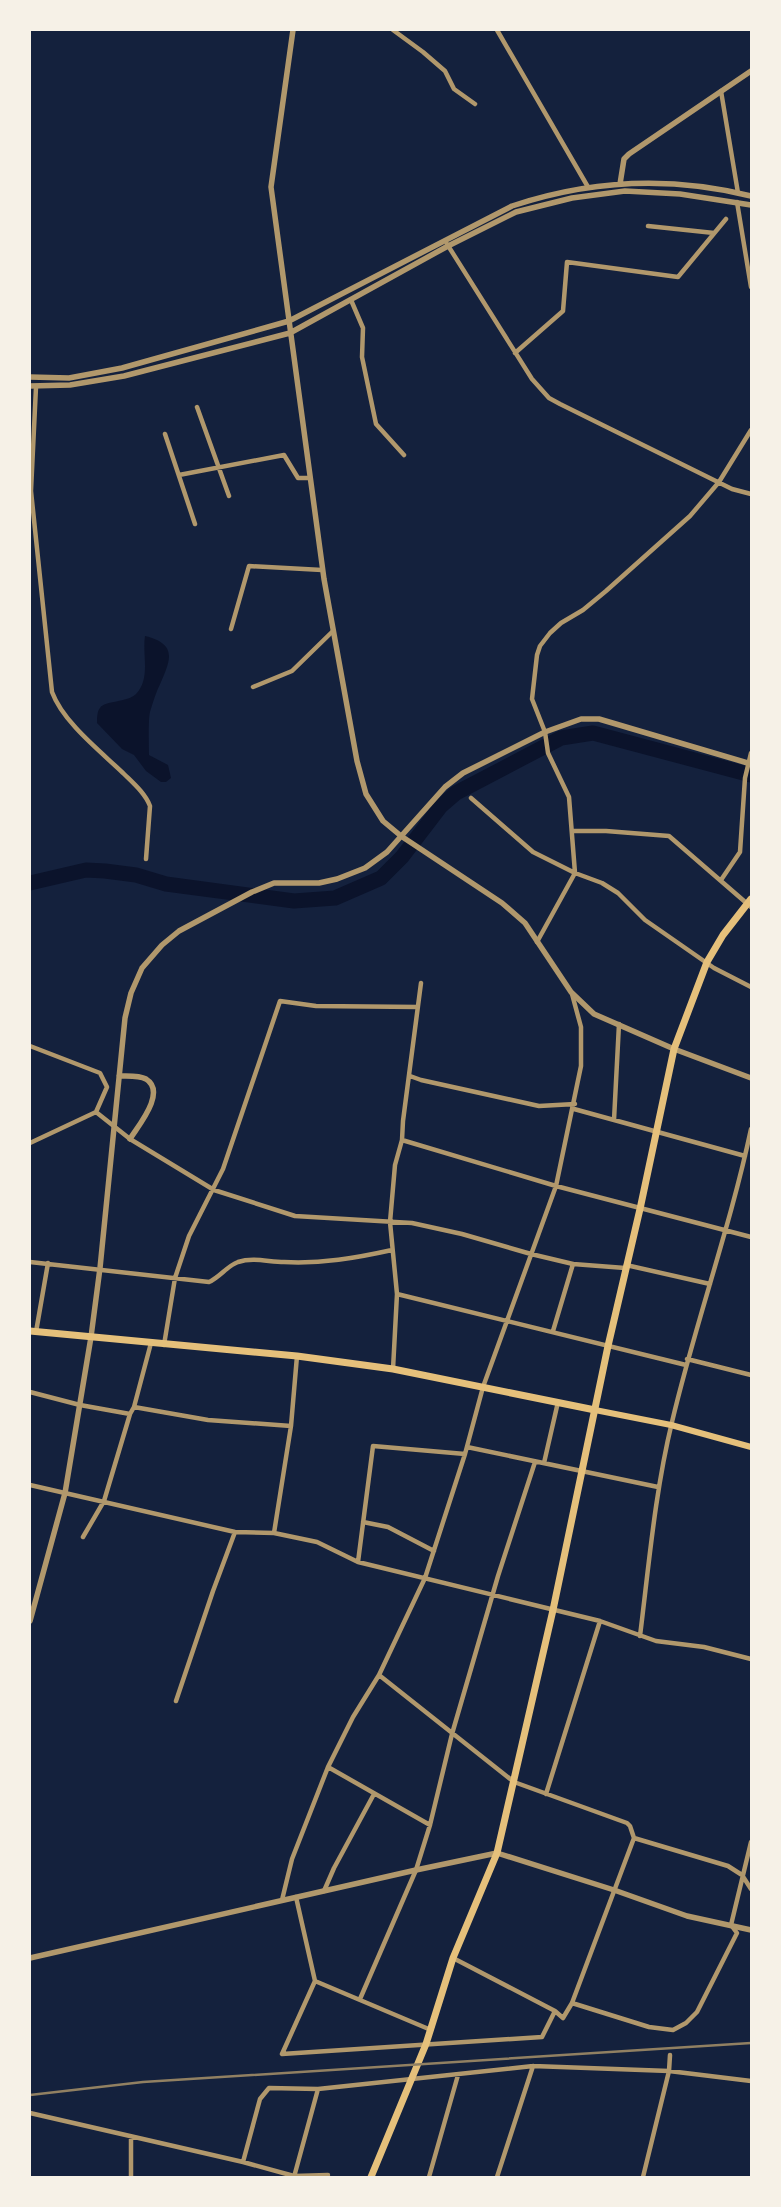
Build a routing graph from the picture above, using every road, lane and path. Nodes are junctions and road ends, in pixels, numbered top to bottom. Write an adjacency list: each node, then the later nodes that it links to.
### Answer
1 (293, 30): 20 (street)
2 (393, 30): 6 (street)
3 (497, 30): 8 (street)
4 (751, 70): 5 (street)
5 (721, 91): 7 (street); 9 (street)
6 (475, 104)
7 (620, 184): 8 (street); 9 (street)
8 (588, 187): 16 (street)
9 (738, 193): 10 (street)
10 (751, 196)
11 (738, 202): 12 (street); 17 (street); 18 (street)
12 (751, 205)
13 (726, 219): 15 (street)
14 (648, 226): 15 (street)
15 (714, 233): 22 (street)
16 (445, 240): 17 (street); 20 (street)
17 (448, 246): 19 (street); 22 (street)
18 (751, 287)
19 (351, 300): 21 (street); 28 (street)
20 (288, 321): 21 (street); 23 (street)
21 (290, 333): 24 (street); 31 (street)
22 (515, 353): 32 (street)
23 (30, 377)
24 (33, 387): 46 (street)
25 (198, 407): 29 (street)
26 (751, 430): 32 (street)
27 (165, 434): 30 (street)
28 (404, 455)
29 (219, 468): 30 (street); 31 (street); 34 (street)
30 (179, 475): 35 (street)
31 (310, 478): 36 (street)
32 (719, 482): 33 (street); 40 (street)
33 (751, 494)
34 (229, 496)
35 (195, 524)
36 (322, 570): 37 (street); 38 (street)
37 (231, 628)
38 (333, 631): 39 (street); 45 (street)
39 (253, 687)
40 (544, 732): 42 (street); 44 (street); 45 (street)
41 (751, 753): 42 (street)
42 (750, 764): 48 (street)
43 (471, 798): 47 (street)
44 (573, 831): 47 (street); 48 (street)
45 (401, 836): 50 (street); 59 (street)
46 (146, 859)
47 (575, 873): 50 (street); 51 (street)
48 (721, 880): 49 (street)
49 (750, 903): 51 (main road)
50 (537, 942): 54 (street)
51 (707, 962): 53 (street); 58 (main road)
52 (421, 983): 55 (street)
53 (751, 987)
54 (571, 992): 56 (street); 62 (street)
55 (418, 1007): 60 (street); 72 (street)
56 (618, 1024): 58 (street); 64 (street)
57 (30, 1046): 63 (street)
58 (674, 1049): 61 (street); 66 (main road)
59 (119, 1076): 67 (street); 83 (street)
60 (410, 1076): 62 (street); 68 (street)
61 (751, 1078)
62 (574, 1107): 64 (street); 71 (street)
63 (96, 1112): 67 (street); 69 (street)
64 (614, 1120): 66 (street)
65 (751, 1130): 70 (street)
66 (656, 1132): 70 (street); 73 (main road)
67 (130, 1139): 72 (street)
68 (402, 1140): 71 (street); 74 (street)
69 (30, 1143)
70 (745, 1156): 75 (street)
71 (556, 1186): 73 (street); 78 (street)
72 (214, 1190): 74 (street); 84 (street)
73 (640, 1208): 75 (street); 82 (main road)
74 (390, 1222): 77 (street); 78 (street)
75 (725, 1230): 76 (street); 85 (street)
76 (751, 1237)
77 (392, 1250): 84 (street); 86 (street)
78 (530, 1254): 81 (street); 87 (street)
79 (30, 1262): 80 (street)
80 (48, 1263): 83 (street); 89 (street)
81 (573, 1264): 82 (street); 88 (street)
82 (626, 1267): 85 (street); 93 (main road)
83 (100, 1268): 84 (street); 90 (street)
84 (175, 1278): 92 (street)
85 (710, 1284): 95 (street)
86 (398, 1294): 87 (street); 97 (street)
87 (505, 1321): 88 (street); 99 (street)
88 (552, 1331): 93 (street)
89 (33, 1332): 90 (main road)
90 (91, 1337): 91 (main road); 102 (street)
91 (151, 1344): 92 (main road); 103 (street)
92 (164, 1345): 94 (main road)
93 (608, 1346): 96 (street); 104 (main road)
94 (298, 1356): 97 (main road); 107 (street)
95 (687, 1359): 96 (street); 98 (street)
96 (686, 1365): 106 (street)
97 (393, 1369): 99 (main road)
98 (751, 1375)
99 (483, 1387): 101 (main road); 108 (street)
100 (30, 1392): 102 (street)
101 (558, 1402): 104 (main road); 112 (street)
102 (80, 1405): 105 (street); 116 (street)
103 (134, 1407): 105 (street); 107 (street)
104 (595, 1410): 106 (main road); 113 (main road)
105 (130, 1414): 117 (street)
106 (671, 1424): 109 (main road); 115 (street)
107 (291, 1426): 120 (street)
108 (468, 1447): 110 (street); 111 (street)
109 (751, 1447)
110 (465, 1454): 118 (street); 122 (street)
111 (535, 1462): 112 (street); 125 (street)
112 (544, 1462): 113 (street)
113 (582, 1471): 115 (street); 126 (main road)
114 (30, 1484): 116 (street)
115 (658, 1487): 129 (street)
116 (65, 1492): 117 (street); 127 (street)
117 (104, 1501): 119 (street); 121 (street)
118 (363, 1522): 122 (street); 123 (street)
119 (235, 1532): 120 (street); 132 (street)
120 (274, 1534): 123 (street)
121 (83, 1538)
122 (434, 1551): 124 (street)
123 (358, 1562): 124 (street)
124 (425, 1578): 125 (street); 131 (street)
125 (493, 1595): 126 (street); 133 (street)
126 (553, 1610): 128 (street); 135 (main road)
127 (30, 1621)
128 (600, 1621): 129 (street); 137 (street)
129 (640, 1636): 130 (street)
130 (751, 1659)
131 (379, 1675): 133 (street); 134 (street)
132 (176, 1701)
133 (452, 1734): 135 (street); 138 (street)
134 (328, 1767): 136 (street); 148 (street)
135 (514, 1782): 137 (street); 141 (main road)
136 (374, 1794): 138 (street); 146 (street)
137 (546, 1794): 139 (street)
138 (430, 1825): 142 (street)
139 (634, 1838): 143 (street); 145 (street)
140 (751, 1842): 143 (street)
141 (497, 1853): 142 (street); 145 (street); 152 (main road)
142 (416, 1870): 146 (street); 154 (street)
143 (742, 1875): 144 (street); 149 (street)
144 (751, 1889)
145 (614, 1890): 149 (street); 155 (street)
146 (324, 1891): 147 (street)
147 (296, 1897): 148 (street); 153 (street)
148 (282, 1900): 151 (street)
149 (731, 1925): 150 (street); 155 (street)
150 (751, 1930)
151 (30, 1958)
152 (453, 1958): 156 (street); 157 (main road)
153 (315, 1981): 154 (street); 158 (street)
154 (360, 1999): 157 (street)
155 (572, 2003): 156 (street)
156 (555, 2011): 158 (street)
157 (431, 2030): 158 (main road)
158 (426, 2044): 163 (main road)
159 (670, 2055): 161 (street)
160 (533, 2066): 161 (street); 162 (street); 174 (street)
161 (669, 2072): 164 (street); 175 (street)
162 (458, 2075): 163 (street); 173 (street)
163 (412, 2078): 165 (street); 172 (main road)
164 (751, 2082)
165 (318, 2089): 168 (street); 171 (street)
166 (30, 2113): 167 (street)
167 (131, 2137): 168 (street); 170 (street)
168 (243, 2162): 171 (street)
169 (328, 2175): 171 (street)
170 (131, 2177)
171 (294, 2177)
172 (371, 2177)
173 (429, 2177)
174 (497, 2177)
175 (643, 2177)

